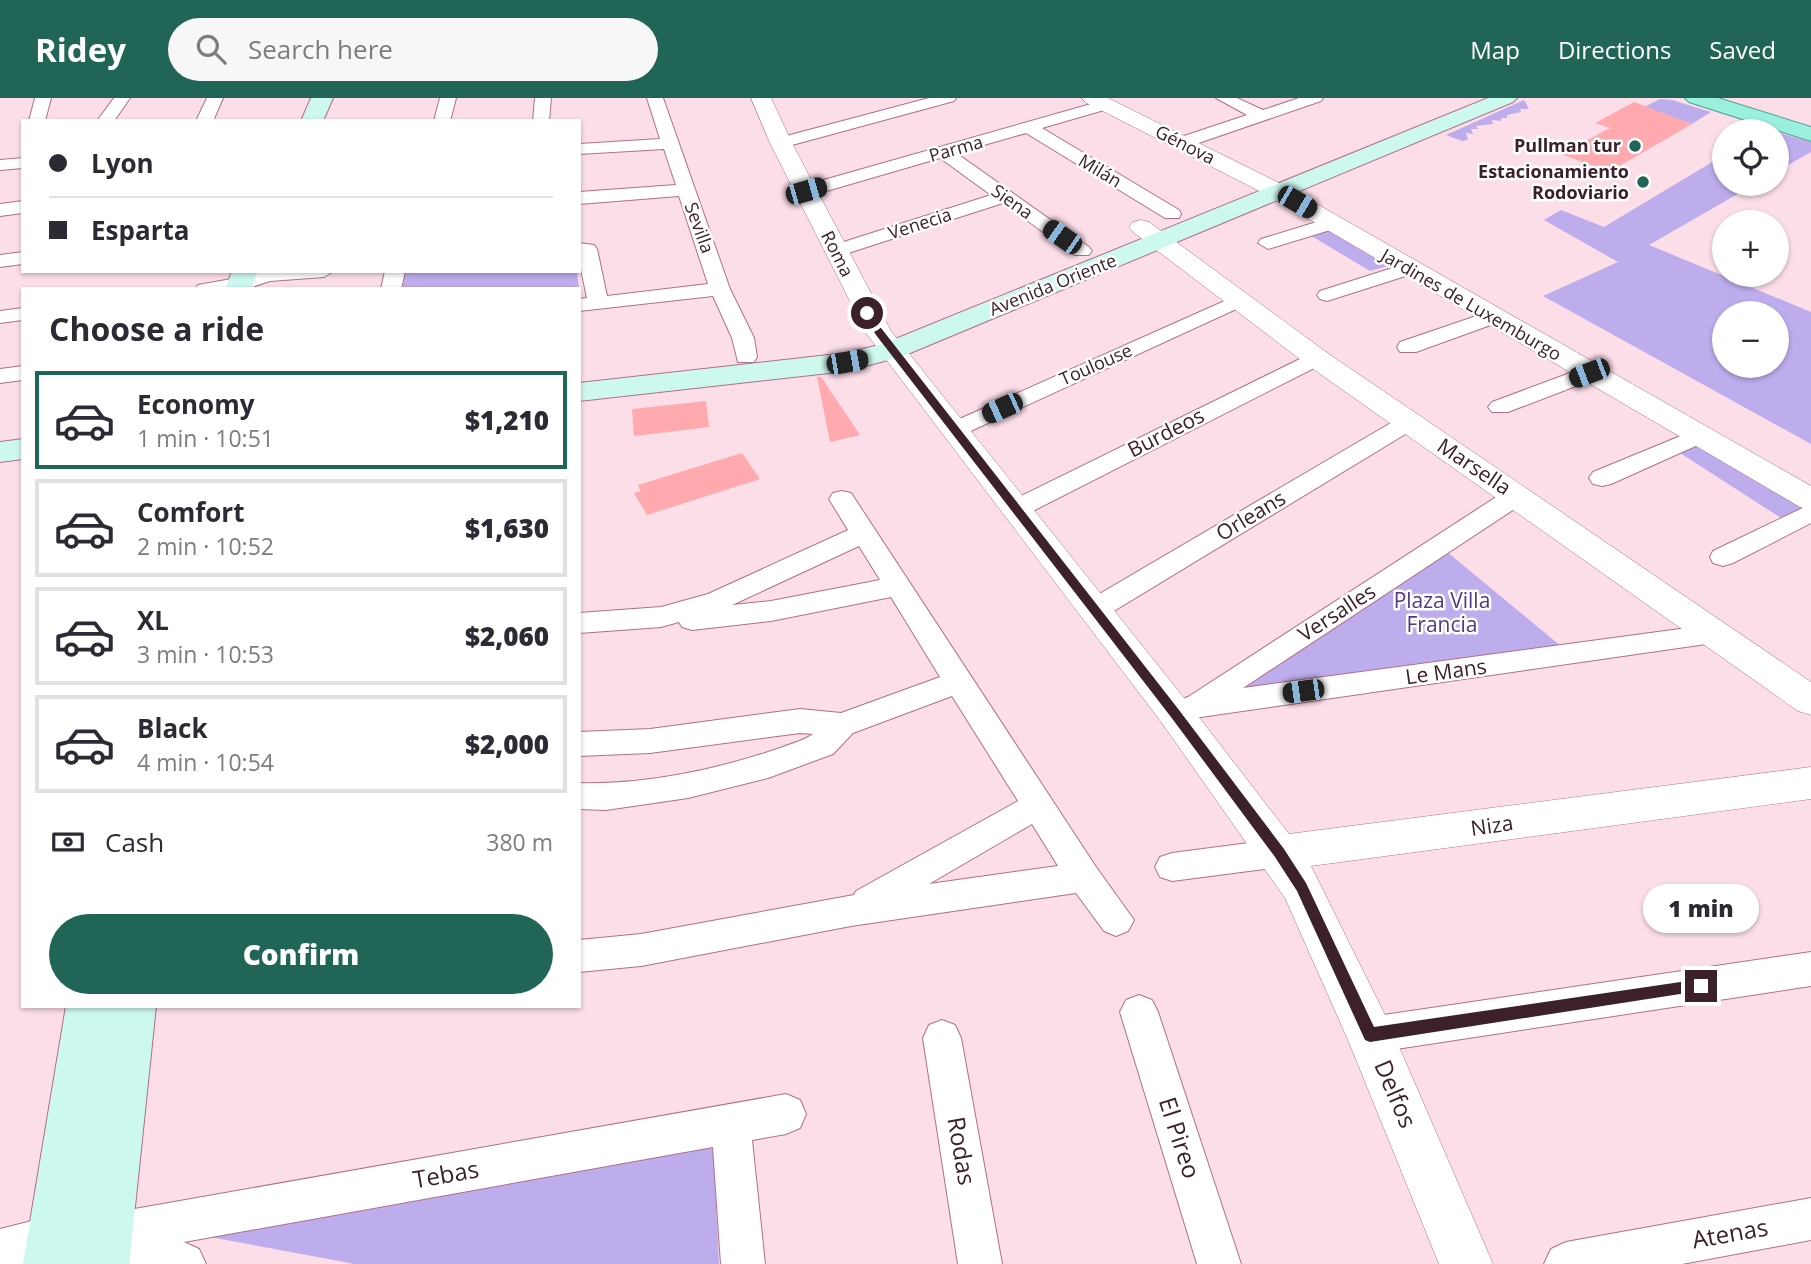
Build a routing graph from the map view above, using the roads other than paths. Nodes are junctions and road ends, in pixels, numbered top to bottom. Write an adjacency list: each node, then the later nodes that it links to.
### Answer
1 (43, 98): 19 (street)
2 (122, 98): 20 (street)
3 (215, 98): 21 (street)
4 (322, 98): 22 (main road)
5 (342, 98): 23 (main road)
6 (448, 98): 24 (street)
7 (543, 98): 25 (street)
8 (655, 98): 31 (street, Sevilla)
9 (763, 98): 32 (street, Roma)
10 (948, 98): 32 (street)
11 (1224, 98): 18 (street)
12 (1315, 98): 18 (street)
13 (1458, 98): 27 (main road, Avenida Oriente)
14 (1506, 98): 27 (main road, Avenida Oriente)
15 (1696, 98): 29 (main road)
16 (1728, 98): 26 (main road)
17 (1099, 101): 28 (street, Parma); 30 (street, Génova)
18 (1262, 116): 30 (street)
19 (38, 119)
20 (106, 119)
21 (205, 119)
22 (313, 119)
23 (334, 119)
24 (443, 119)
25 (541, 119)
26 (1811, 124)
27 (1411, 127): 37 (main road, Avenida Oriente)
28 (1028, 128): 34 (street, Parma); 45 (street, Milán)
29 (1811, 134)
30 (1181, 142): 37 (street, Génova)
31 (671, 143): 33 (street); 38 (street, Sevilla)
32 (781, 143): 39 (street, Roma)
33 (581, 149)
34 (943, 152): 39 (street, Parma); 40 (street, Siena)
35 (21, 163): 36 (street)
36 (0, 165)
37 (1268, 186): 44 (street, Jardines de Luxemburgo); 45 (main road, Avenida Oriente)
38 (685, 190): 41 (street); 56 (street, Sevilla)
39 (806, 191): 48 (street, Roma)
40 (1004, 197): 48 (street, Venecia); 49 (street, Siena)
41 (581, 198)
42 (21, 206): 43 (street)
43 (0, 209)
44 (1333, 223): 46 (street); 52 (street, Jardines de Luxemburgo)
45 (1158, 227): 49 (main road, Avenida Oriente); 58 (street, Marsella); 63 (main road, Avenida Oriente)
46 (1268, 243)
47 (583, 249): 59 (street)
48 (835, 251): 63 (street, Roma)
49 (1082, 251): 63 (main road, Avenida Oriente)
50 (21, 258): 51 (street)
51 (0, 261)
52 (1408, 269): 57 (street); 62 (street, Jardines de Luxemburgo)
53 (308, 273): 54 (street)
54 (254, 280): 55 (street)
55 (216, 287)
56 (720, 289): 59 (street); 65 (street, Sevilla)
57 (1327, 295)
58 (1238, 301): 66 (street, Marsella); 74 (street, Toulouse)
59 (589, 304)
60 (21, 314): 61 (street)
61 (0, 317)
62 (1491, 317): 64 (street); 68 (street, Jardines de Luxemburgo)
63 (886, 342): 65 (main road, Avenida Oriente); 71 (main road, Avenida Oriente); 74 (street)
64 (1408, 347)
65 (747, 356): 70 (main road, Avenida Oriente)
66 (1316, 358): 73 (street, Marsella); 84 (street, Burdeos)
67 (21, 373): 69 (street)
68 (1589, 373): 72 (street); 75 (street, Jardines de Luxemburgo)
69 (0, 376)
70 (581, 378)
71 (581, 392)
72 (1500, 407)
73 (1409, 422): 81 (street, Marsella); 89 (street, Orleans)
74 (954, 430): 84 (street)
75 (1700, 435): 80 (street); 83 (street, Jardines de Luxemburgo)
76 (21, 449): 77 (main road)
77 (0, 452)
78 (21, 464): 79 (main road)
79 (0, 467)
80 (1602, 478)
81 (1516, 496): 92 (street, Marsella); 95 (street, Versalles)
82 (842, 499): 86 (street)
83 (1811, 500)
84 (1016, 509): 89 (street)
85 (1811, 512): 87 (street)
86 (864, 533): 88 (street); 90 (street)
87 (1723, 557)
88 (899, 586): 90 (street); 93 (street)
89 (1094, 610): 95 (street)
90 (661, 617): 91 (street)
91 (581, 623)
92 (1717, 634): 94 (street, Marsella); 95 (street, Le Mans)
93 (960, 681): 96 (street); 100 (street)
94 (1811, 701)
95 (1184, 710): 101 (street)
96 (842, 725): 97 (street); 99 (street)
97 (581, 744)
98 (1811, 783): 101 (street, Niza)
99 (581, 796)
100 (1038, 805): 103 (street); 104 (street)
101 (1279, 853): 102 (street, Niza); 111 (street, Delfos)
102 (1172, 867)
103 (1084, 877): 104 (street); 105 (street)
104 (851, 911): 106 (street)
105 (1116, 920)
106 (581, 956)
107 (1811, 969): 111 (street)
108 (90, 1008): 116 (main road)
109 (132, 1008): 116 (main road)
110 (1139, 1012): 121 (street, El Pireo)
111 (1370, 1035): 122 (street, Delfos)
112 (942, 1038): 120 (street, Rodas)
113 (786, 1114): 114 (street, Tebas)
114 (731, 1125): 116 (street, Tebas); 119 (street)
115 (1811, 1219): 123 (street, Atenas)
116 (78, 1249): 117 (street, Tebas); 118 (street)
117 (0, 1250)
118 (184, 1264)
119 (743, 1264)
120 (980, 1264)
121 (1219, 1264)
122 (1466, 1264)
123 (1566, 1264)

